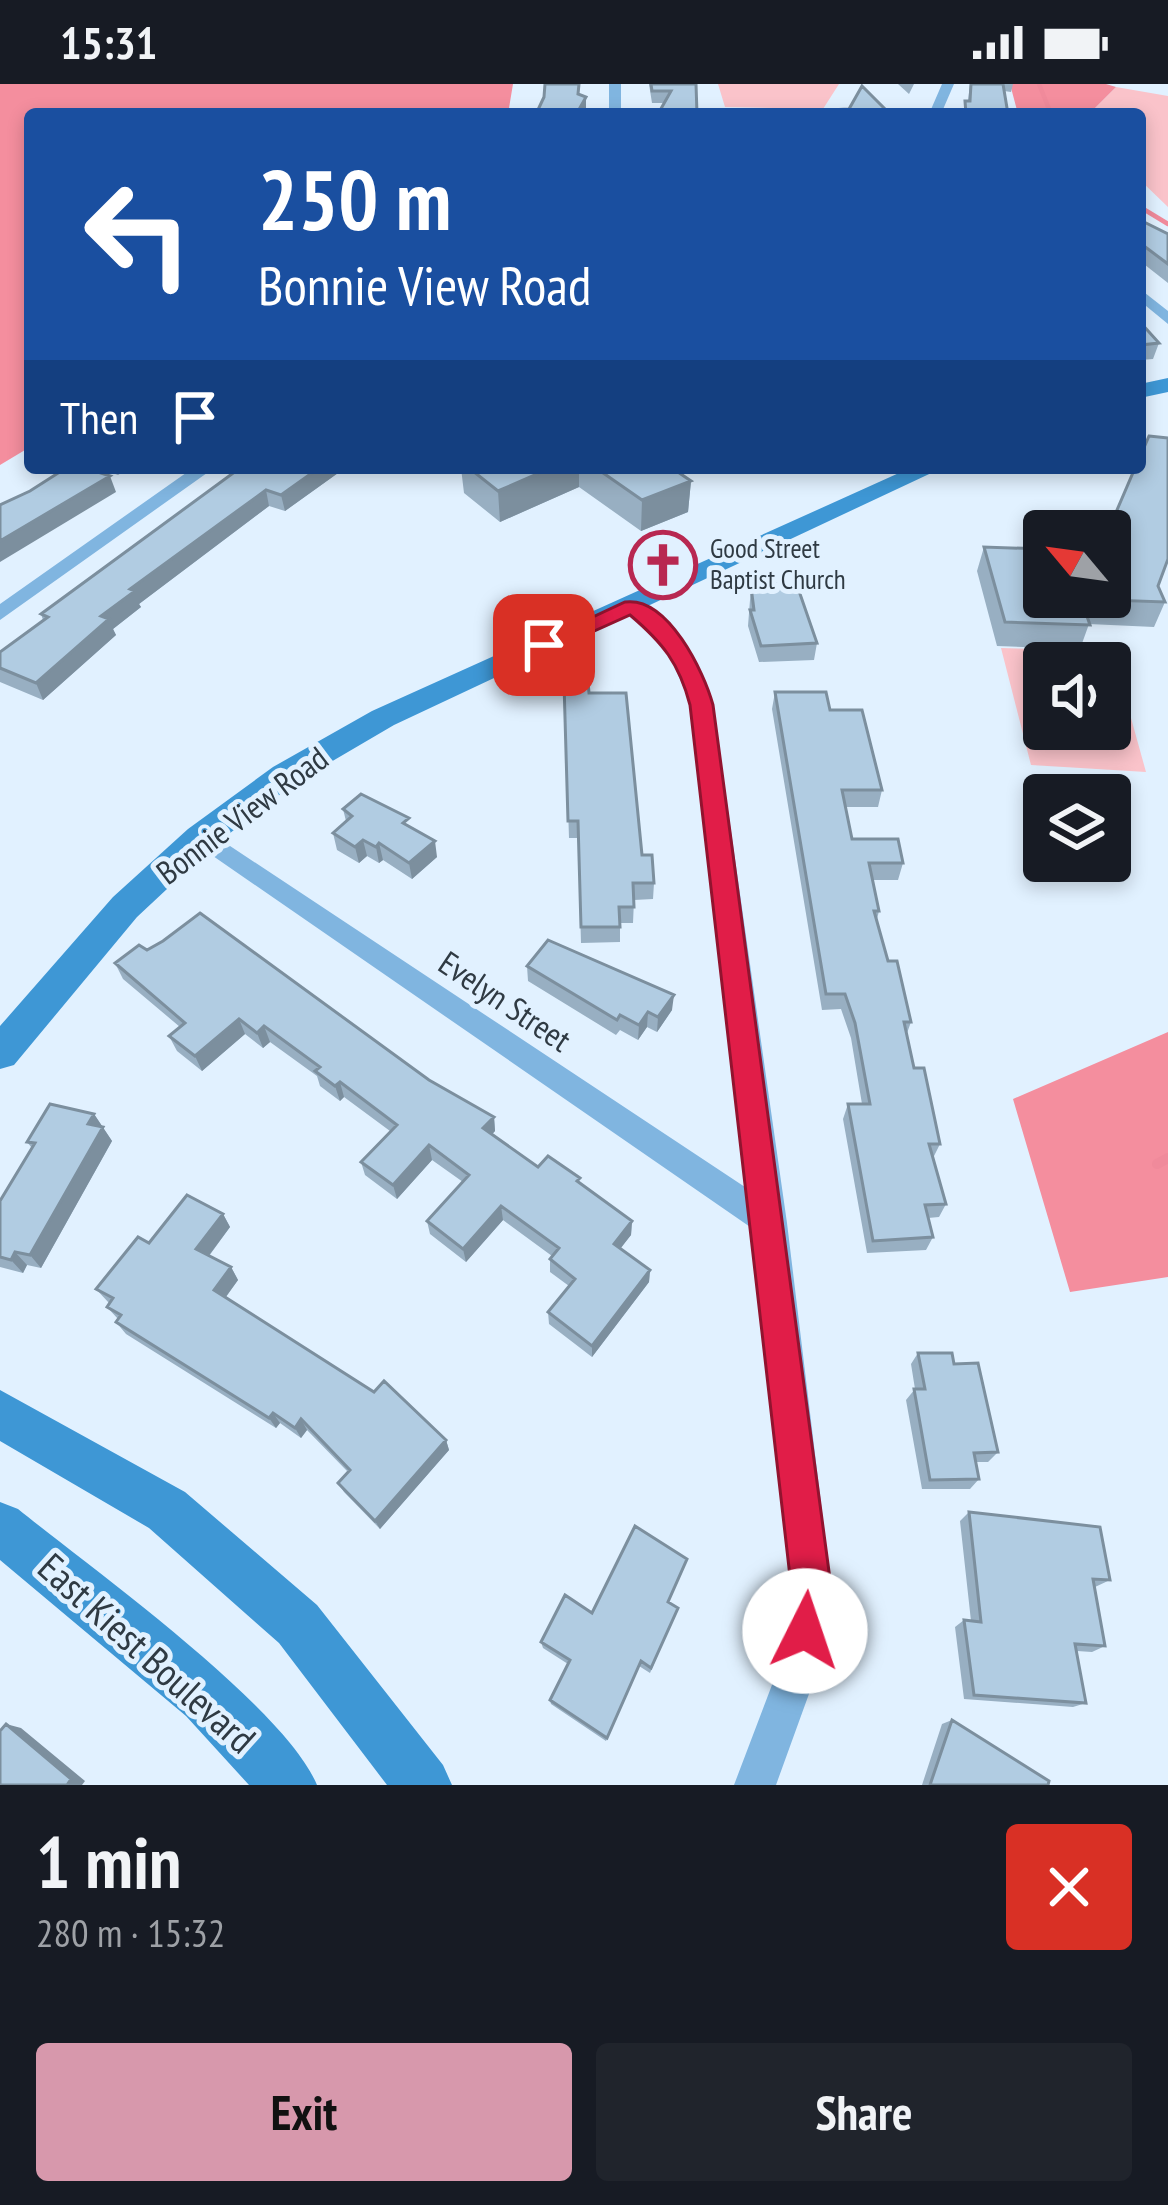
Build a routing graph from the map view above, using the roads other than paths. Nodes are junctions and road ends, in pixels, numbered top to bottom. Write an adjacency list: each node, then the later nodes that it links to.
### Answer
1 (1146, 299): 2 (street)
2 (1168, 319)
3 (197, 474): 6 (street)
4 (918, 474): 5 (street, Bonnie View Road)
5 (632, 606): 7 (street, Bonnie View Road); 9 (street)
6 (0, 614)
7 (200, 838): 8 (street, Bonnie View Road); 9 (street, Evelyn Street)
8 (0, 1053)
9 (770, 1223): 14 (street)
10 (0, 1414): 13 (street)
11 (0, 1527): 12 (street, East Kiest Boulevard)
12 (288, 1785)
13 (423, 1785)
14 (755, 1785)

